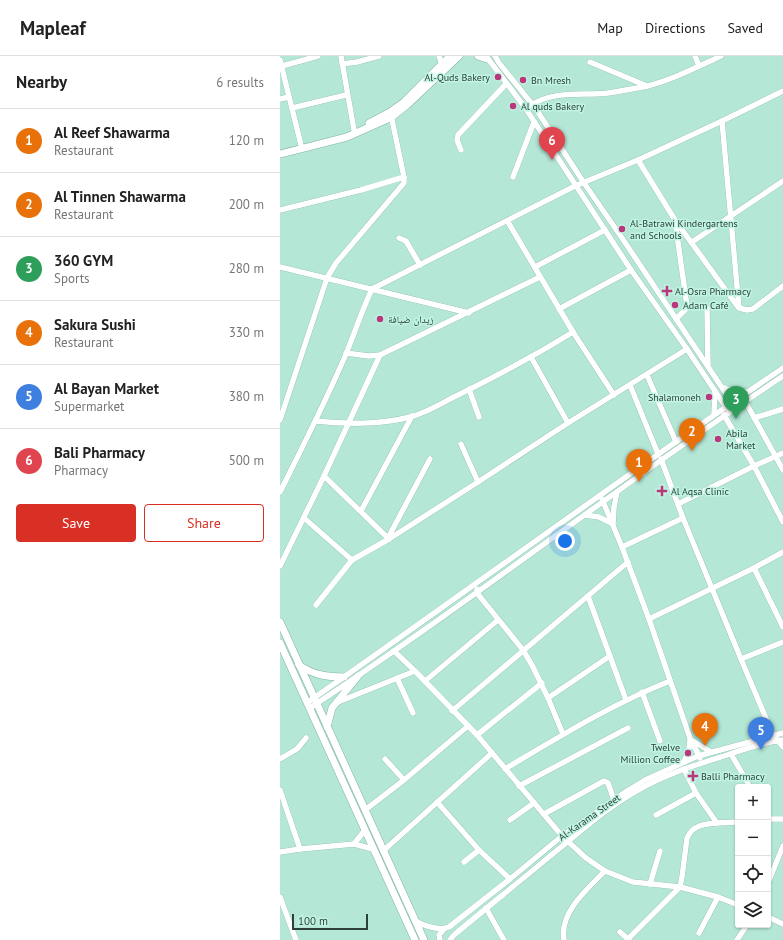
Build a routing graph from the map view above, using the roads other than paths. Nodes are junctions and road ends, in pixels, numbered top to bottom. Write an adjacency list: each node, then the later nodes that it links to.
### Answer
1 (318, 56): 13 (street)
2 (341, 56): 14 (street)
3 (379, 56): 14 (street)
4 (439, 56): 15 (street)
5 (450, 56): 15 (main road)
6 (458, 56): 26 (main road)
7 (478, 56): 11 (main road)
8 (495, 56): 23 (street)
9 (695, 56): 16 (street)
10 (721, 56): 16 (street)
11 (487, 57): 17 (street)
12 (590, 62): 18 (street)
13 (281, 63): 21 (street)
14 (342, 64): 20 (street)
15 (442, 65): 26 (main road)
16 (699, 66): 18 (street)
17 (506, 84): 25 (street); 32 (street)
18 (647, 86): 23 (street)
19 (783, 91): 27 (street)
20 (346, 95): 24 (street); 29 (street)
21 (289, 97): 22 (street); 24 (street)
22 (280, 99)
23 (533, 105): 25 (street); 38 (street)
24 (292, 108): 30 (street)
25 (526, 109): 28 (street)
26 (391, 114): 29 (main road); 30 (main road); 35 (street)
27 (722, 121): 34 (street); 41 (street)
28 (534, 122): 36 (street); 39 (street)
29 (354, 130): 30 (main road)
30 (301, 147): 31 (main road); 33 (main road)
31 (280, 149)
32 (461, 150)
33 (280, 154)
34 (638, 160): 38 (street); 42 (street)
35 (404, 177): 40 (street); 52 (street)
36 (513, 177)
37 (783, 180): 41 (street)
38 (584, 183): 39 (street); 59 (street)
39 (576, 186): 43 (street); 44 (street)
40 (280, 210)
41 (730, 217): 46 (street); 56 (street)
42 (675, 220): 46 (street); 59 (street)
43 (508, 222): 47 (street); 49 (street)
44 (605, 230): 49 (street); 50 (street)
45 (399, 238): 47 (street)
46 (692, 242): 56 (street)
47 (420, 265): 54 (street)
48 (280, 267): 52 (street)
49 (535, 267): 51 (street)
50 (631, 270): 57 (street); 61 (street)
51 (540, 277): 57 (street); 58 (street)
52 (327, 278): 54 (street); 85 (street)
53 (783, 286): 56 (street)
54 (372, 289): 58 (street); 62 (street)
55 (707, 308): 65 (street)
56 (739, 308)
57 (559, 309): 60 (street)
58 (468, 313): 63 (street)
59 (676, 319): 65 (street)
60 (573, 332): 64 (street); 74 (street)
61 (687, 349): 67 (street); 72 (street)
62 (346, 352): 63 (street); 86 (street)
63 (380, 355): 88 (street)
64 (531, 357): 71 (street); 87 (street)
65 (708, 365): 70 (street)
66 (783, 368): 73 (street)
67 (647, 374): 69 (street); 89 (street)
68 (783, 376): 76 (street)
69 (630, 385): 74 (street); 93 (street)
70 (723, 388): 73 (street); 75 (street)
71 (469, 389): 82 (street); 83 (street)
72 (715, 391): 77 (street); 80 (street)
73 (748, 392): 75 (street)
74 (614, 395): 87 (street)
75 (732, 402): 77 (street); 78 (street)
76 (745, 402): 78 (street); 84 (street)
77 (725, 406): 80 (street); 81 (street)
78 (735, 408): 81 (street)
79 (783, 409): 84 (street)
80 (714, 414): 89 (street)
81 (726, 414): 93 (street); 95 (street)
82 (412, 416): 88 (street); 104 (street)
83 (479, 418)
84 (754, 418): 92 (street)
85 (280, 420)
86 (316, 421): 88 (street); 99 (street)
87 (568, 423): 98 (street)
88 (347, 424): 97 (street)
89 (676, 442): 93 (street)
90 (461, 444): 98 (street)
91 (783, 453): 92 (street)
92 (775, 456): 95 (street); 96 (street)
93 (659, 457): 100 (street); 101 (street); 103 (street)
94 (430, 459): 110 (street)
95 (754, 466): 103 (street); 108 (street)
96 (783, 470)
97 (324, 476): 104 (street); 106 (street)
98 (478, 482): 110 (street)
99 (280, 492)
100 (617, 492): 102 (street); 109 (street)
101 (600, 495): 102 (street); 117 (street)
102 (603, 502): 105 (street); 109 (street)
103 (678, 504): 107 (street)
104 (361, 511): 110 (street)
105 (585, 515): 109 (street); 119 (street)
106 (304, 518): 113 (street); 115 (street)
107 (683, 518): 111 (street); 118 (street)
108 (783, 522)
109 (613, 524): 111 (street)
110 (389, 538): 113 (street)
111 (622, 547): 114 (street)
112 (783, 552): 116 (street)
113 (352, 560): 121 (street)
114 (628, 562): 120 (street); 122 (street)
115 (280, 566)
116 (754, 568): 118 (street); 125 (street)
117 (478, 583): 119 (street); 135 (street)
118 (712, 588): 122 (street); 131 (street)
119 (477, 593): 123 (street); 129 (street)
120 (588, 596): 128 (street); 130 (street)
121 (316, 605)
122 (649, 619): 138 (street)
123 (498, 620): 128 (street); 137 (street)
124 (280, 622): 132 (main road)
125 (783, 627)
126 (783, 642): 131 (street)
127 (280, 643): 145 (main road)
128 (523, 650): 139 (street); 146 (street)
129 (394, 651): 133 (street); 134 (street)
130 (610, 656): 141 (street); 142 (street)
131 (741, 659): 154 (street)
132 (299, 665): 135 (main road); 143 (main road)
133 (415, 671): 136 (street); 137 (street)
134 (358, 676): 143 (street); 144 (main road)
135 (344, 677): 143 (street)
136 (397, 678): 144 (street); 147 (street)
137 (426, 681): 146 (street)
138 (670, 681): 140 (street); 156 (street)
139 (542, 683): 141 (street); 153 (street)
140 (642, 692): 142 (street); 157 (street)
141 (548, 698): 152 (street)
142 (626, 700): 152 (street)
143 (316, 701): 145 (street); 149 (main road)
144 (336, 703): 149 (main road)
145 (308, 706): 187 (main road)
146 (452, 711): 148 (street)
147 (413, 713)
148 (468, 726): 153 (street); 170 (street)
149 (327, 727): 179 (main road)
150 (628, 728): 172 (street)
151 (783, 733): 154 (street, Al-Karama Street)
152 (563, 734): 168 (street)
153 (477, 735): 161 (street)
154 (773, 735): 158 (street); 160 (street, Al-Karama Street)
155 (306, 738): 165 (street)
156 (690, 738): 160 (street); 163 (street); 166 (street)
157 (660, 740)
158 (780, 740): 159 (street); 162 (street, Al-Karama Street)
159 (783, 747)
160 (711, 752): 163 (street, Al-Karama Street)
161 (492, 753): 168 (street); 177 (street)
162 (731, 754): 167 (street, Al-Karama Street); 171 (street)
163 (698, 756): 166 (street, Al-Karama Street); 167 (street)
164 (386, 758): 170 (street)
165 (280, 759)
166 (684, 762): 176 (street, Al-Karama Street)
167 (702, 762): 169 (street, Al-Karama Street)
168 (505, 769): 172 (street)
169 (684, 769): 174 (street); 189 (street, Al-Karama Street)
170 (404, 780): 179 (street)
171 (748, 784)
172 (519, 786): 178 (street)
173 (280, 790): 175 (street)
174 (696, 793): 181 (street); 185 (street)
175 (281, 799): 192 (street)
176 (614, 800): 180 (street); 188 (street, Al-Karama Street)
177 (437, 802): 194 (street); 195 (street)
178 (534, 802): 180 (street); 184 (street)
179 (365, 810): 195 (main road)
180 (544, 814): 188 (street)
181 (656, 816)
182 (771, 819): 183 (street)
183 (783, 819)
184 (510, 820)
185 (717, 822): 186 (street); 203 (street)
186 (735, 822)
187 (365, 830): 190 (street); 193 (main road)
188 (562, 836): 189 (street); 201 (street, Al-Karama Street)
189 (569, 841): 199 (street); 207 (street, Al-Karama Street)
190 (354, 844): 192 (street); 193 (street)
191 (783, 846): 200 (street)
192 (300, 848): 197 (street)
193 (373, 849): 216 (main road)
194 (479, 850): 198 (street); 201 (street)
195 (383, 851): 209 (main road)
196 (660, 851): 202 (street)
197 (280, 852)
198 (464, 862)
199 (604, 872): 202 (street); 221 (street)
200 (771, 876)
201 (510, 879): 212 (street, Al-Karama Street)
202 (650, 884): 203 (street)
203 (680, 887): 205 (street); 222 (street)
204 (280, 897): 215 (street)
205 (718, 897): 206 (street); 214 (street)
206 (735, 904)
207 (486, 908): 219 (street, Al-Karama Street); 220 (street)
208 (771, 918): 210 (street)
209 (415, 921): 212 (street); 217 (main road)
210 (783, 924)
211 (745, 928): 223 (street)
212 (444, 929): 218 (street)
213 (620, 932): 222 (street)
214 (699, 933)
215 (296, 940)
216 (415, 940)
217 (424, 940)
218 (440, 940)
219 (450, 940)
220 (504, 940)
221 (564, 940)
222 (629, 940)
223 (737, 940)

